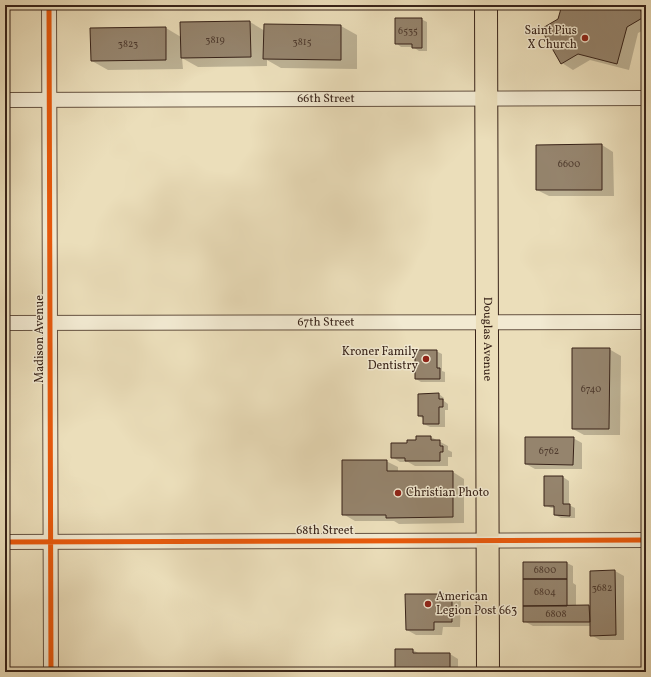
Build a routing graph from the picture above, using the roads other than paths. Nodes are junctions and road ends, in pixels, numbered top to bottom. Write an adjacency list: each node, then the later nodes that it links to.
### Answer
1 (49, 5): 6 (street, Madison Avenue)
2 (486, 5): 3 (main road, Douglas Avenue)
3 (486, 98): 4 (street, 66th Street); 6 (street, 66th Street); 10 (main road, Douglas Avenue)
4 (646, 98)
5 (5, 100): 6 (street, 66th Street)
6 (49, 100): 9 (street, Madison Avenue)
7 (646, 322): 10 (street, 67th Street)
8 (5, 323): 9 (street, 67th Street)
9 (50, 323): 10 (street, 67th Street); 14 (street, Madison Avenue)
10 (487, 323): 12 (main road, Douglas Avenue)
11 (646, 540): 12 (street, 68th Street)
12 (488, 541): 14 (street, 68th Street); 16 (main road, Douglas Avenue)
13 (5, 542): 14 (street, 68th Street)
14 (51, 542): 15 (street, Madison Avenue)
15 (51, 672)
16 (488, 672)

